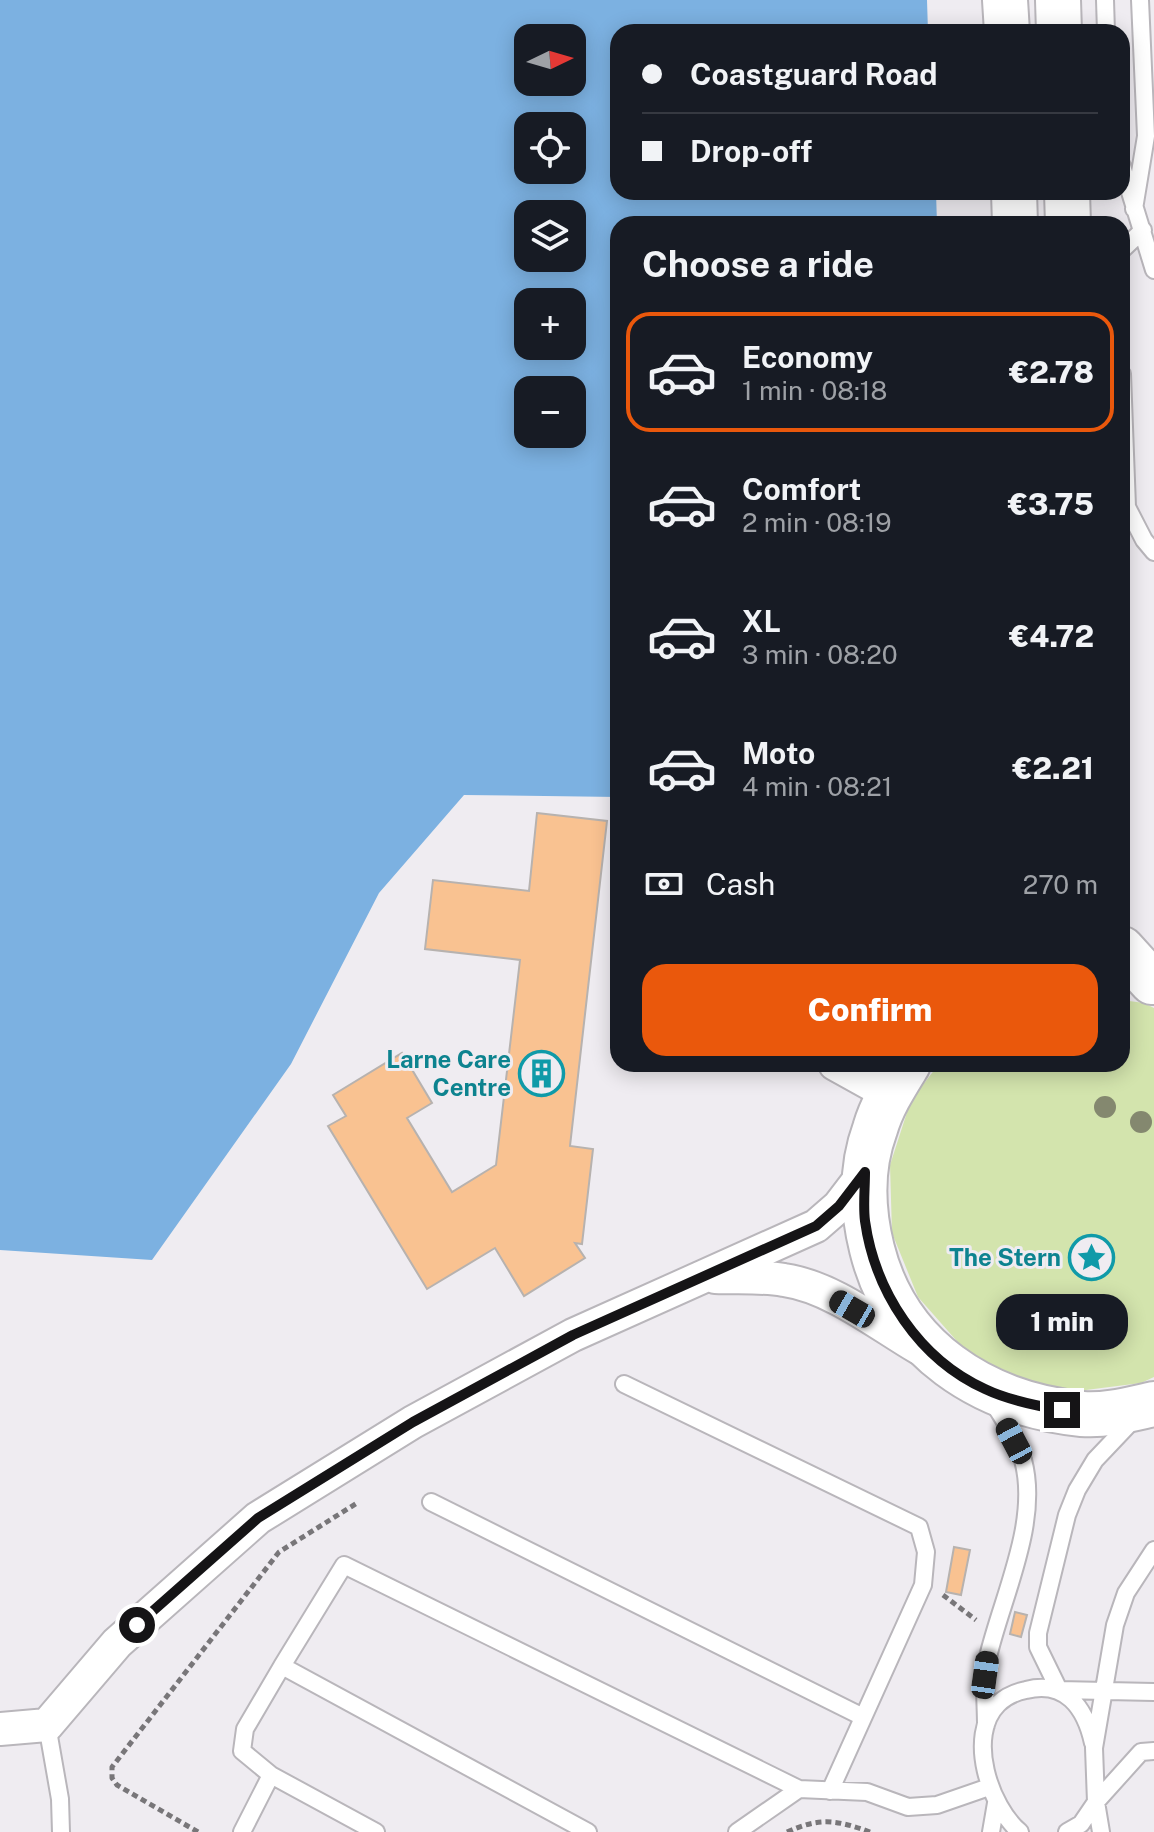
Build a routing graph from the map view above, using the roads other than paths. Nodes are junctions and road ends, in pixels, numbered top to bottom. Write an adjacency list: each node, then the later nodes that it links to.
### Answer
1 (1005, 0): 5 (highway)
2 (1058, 0): 6 (highway)
3 (1105, 0): 7 (lane)
4 (1140, 0): 9 (lane)
5 (1006, 24)
6 (1059, 24)
7 (1106, 24)
8 (1130, 195): 9 (lane)
9 (1134, 209): 10 (lane)
10 (1143, 230): 11 (lane); 12 (lane)
11 (1130, 242)
12 (1154, 270)
13 (1130, 513): 14 (lane)
14 (1154, 552)
15 (1130, 961): 16 (highway)
16 (1143, 981)
17 (869, 1072): 18 (street)
18 (899, 1079): 19 (highway)
19 (865, 1172): 20 (street); 21 (highway)
20 (705, 1277): 21 (street); 31 (street)
21 (967, 1378): 23 (highway); 32 (lane)
22 (624, 1384): 30 (lane)
23 (1154, 1406): 27 (lane)
24 (431, 1502): 30 (lane)
25 (1154, 1550): 28 (lane)
26 (282, 1666): 36 (lane); 37 (lane); 45 (lane)
27 (1059, 1690): 28 (lane); 32 (lane); 34 (lane)
28 (1103, 1690): 29 (lane); 34 (lane)
29 (1154, 1692)
30 (863, 1717): 38 (lane)
31 (47, 1725): 33 (street); 42 (lane)
32 (986, 1725): 39 (lane)
33 (0, 1729)
34 (1094, 1748): 40 (lane)
35 (1154, 1751): 40 (lane)
36 (271, 1775): 43 (lane); 44 (lane)
37 (799, 1789): 38 (lane); 46 (lane)
38 (830, 1791): 39 (lane)
39 (992, 1795): 41 (lane); 47 (lane)
40 (1096, 1802): 48 (lane); 49 (lane)
41 (1013, 1828)
42 (61, 1832)
43 (242, 1832)
44 (376, 1832)
45 (588, 1832)
46 (737, 1832)
47 (991, 1832)
48 (1067, 1832)
49 (1101, 1832)

